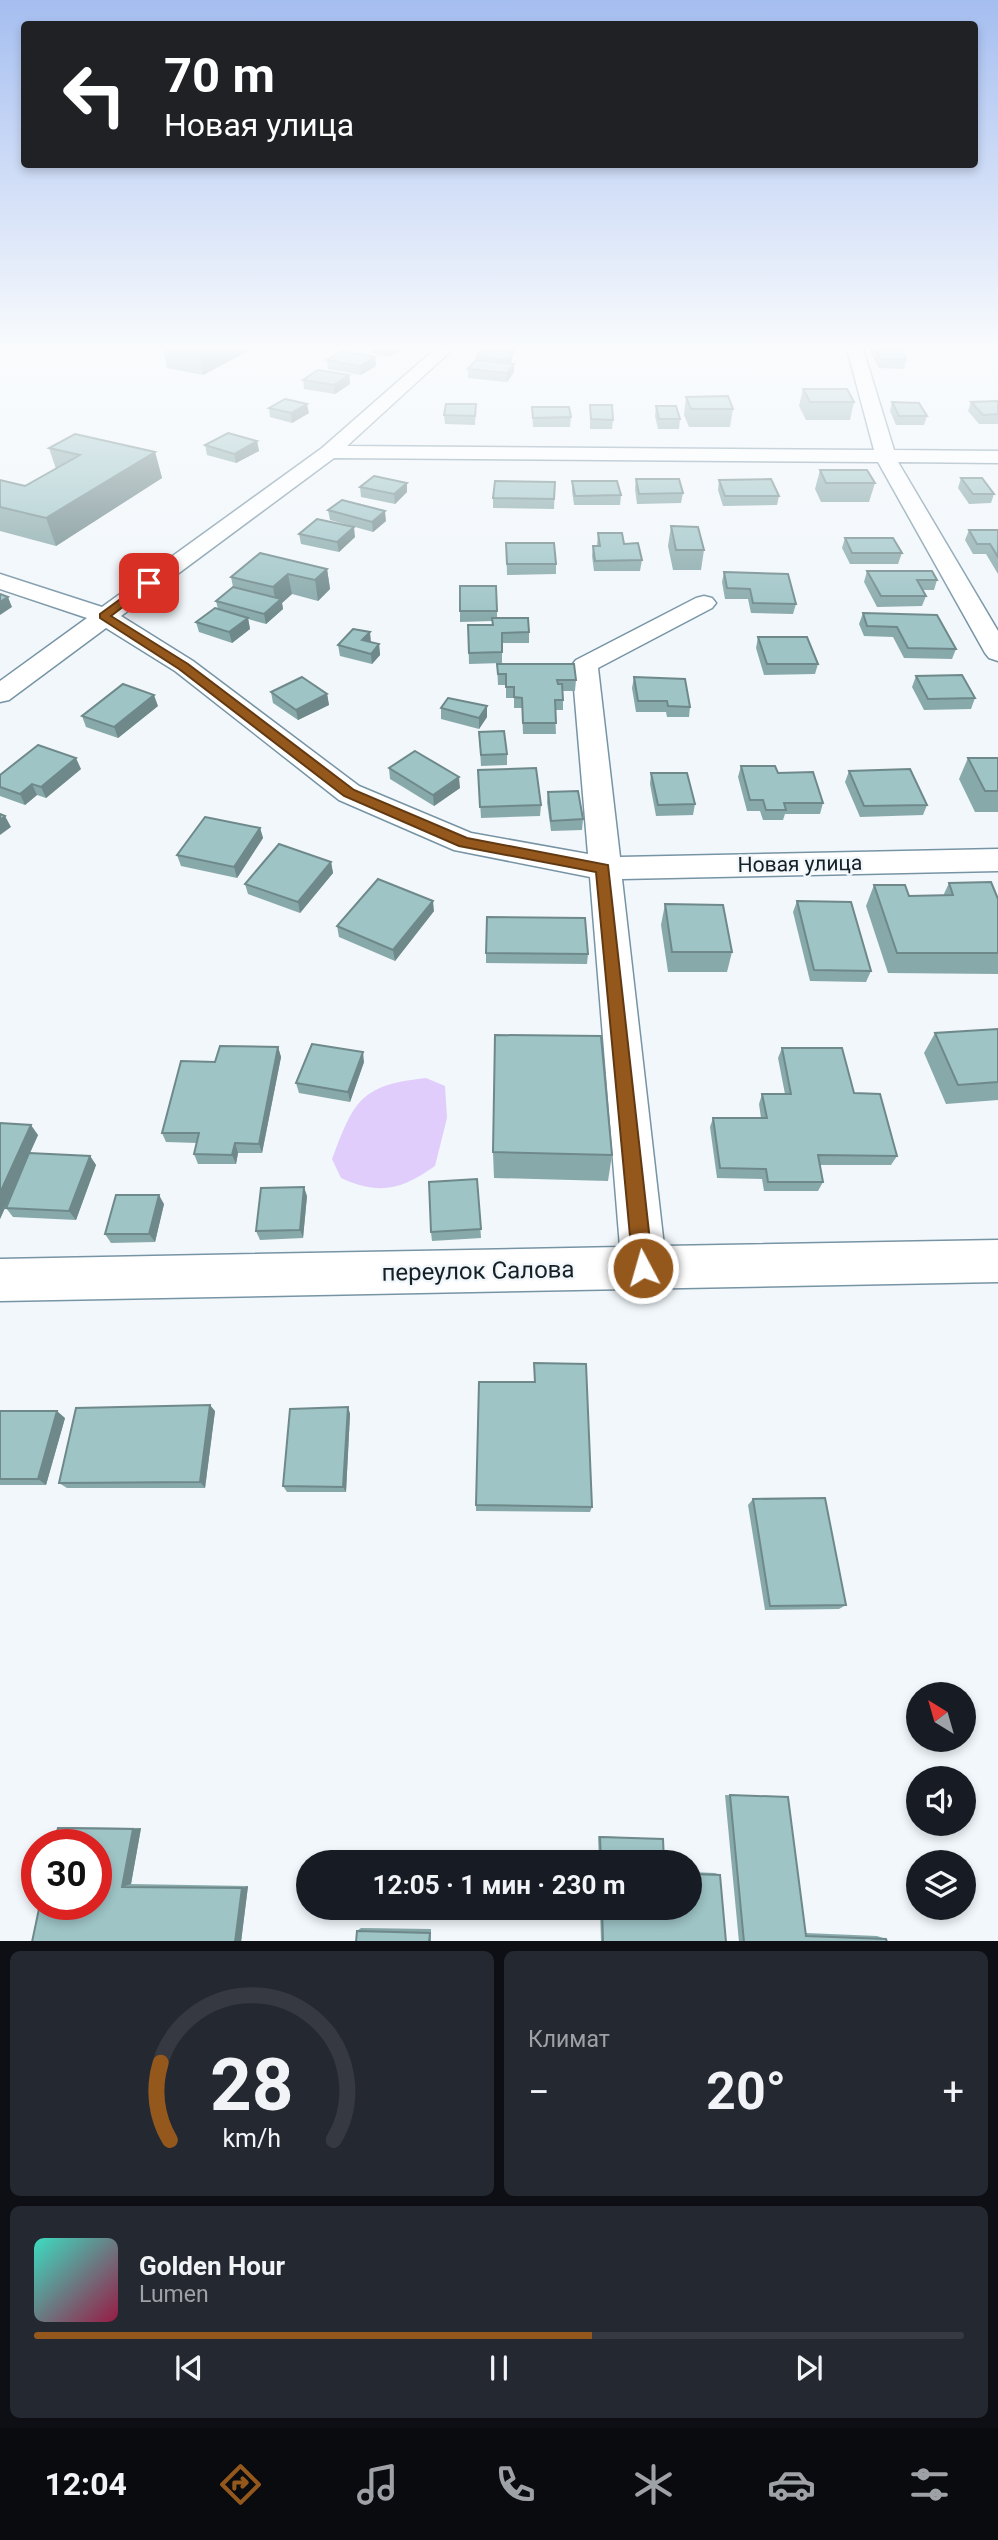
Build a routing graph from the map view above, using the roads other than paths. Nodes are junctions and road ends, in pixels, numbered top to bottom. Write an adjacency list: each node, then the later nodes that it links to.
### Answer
1 (343, 440): 3 (street)
2 (882, 440): 5 (street)
3 (329, 452): 5 (street); 8 (street)
4 (998, 457): 5 (street)
5 (886, 458): 9 (street)
6 (0, 581): 8 (street, Новая улица)
7 (704, 603): 12 (street)
8 (104, 616): 10 (street); 12 (street, Новая улица)
9 (998, 653)
10 (0, 694)
11 (998, 860): 12 (street, Новая улица)
12 (603, 868): 14 (street)
13 (998, 1261): 14 (street, переулок Салова)
14 (643, 1268): 15 (street, переулок Салова)
15 (0, 1279)

